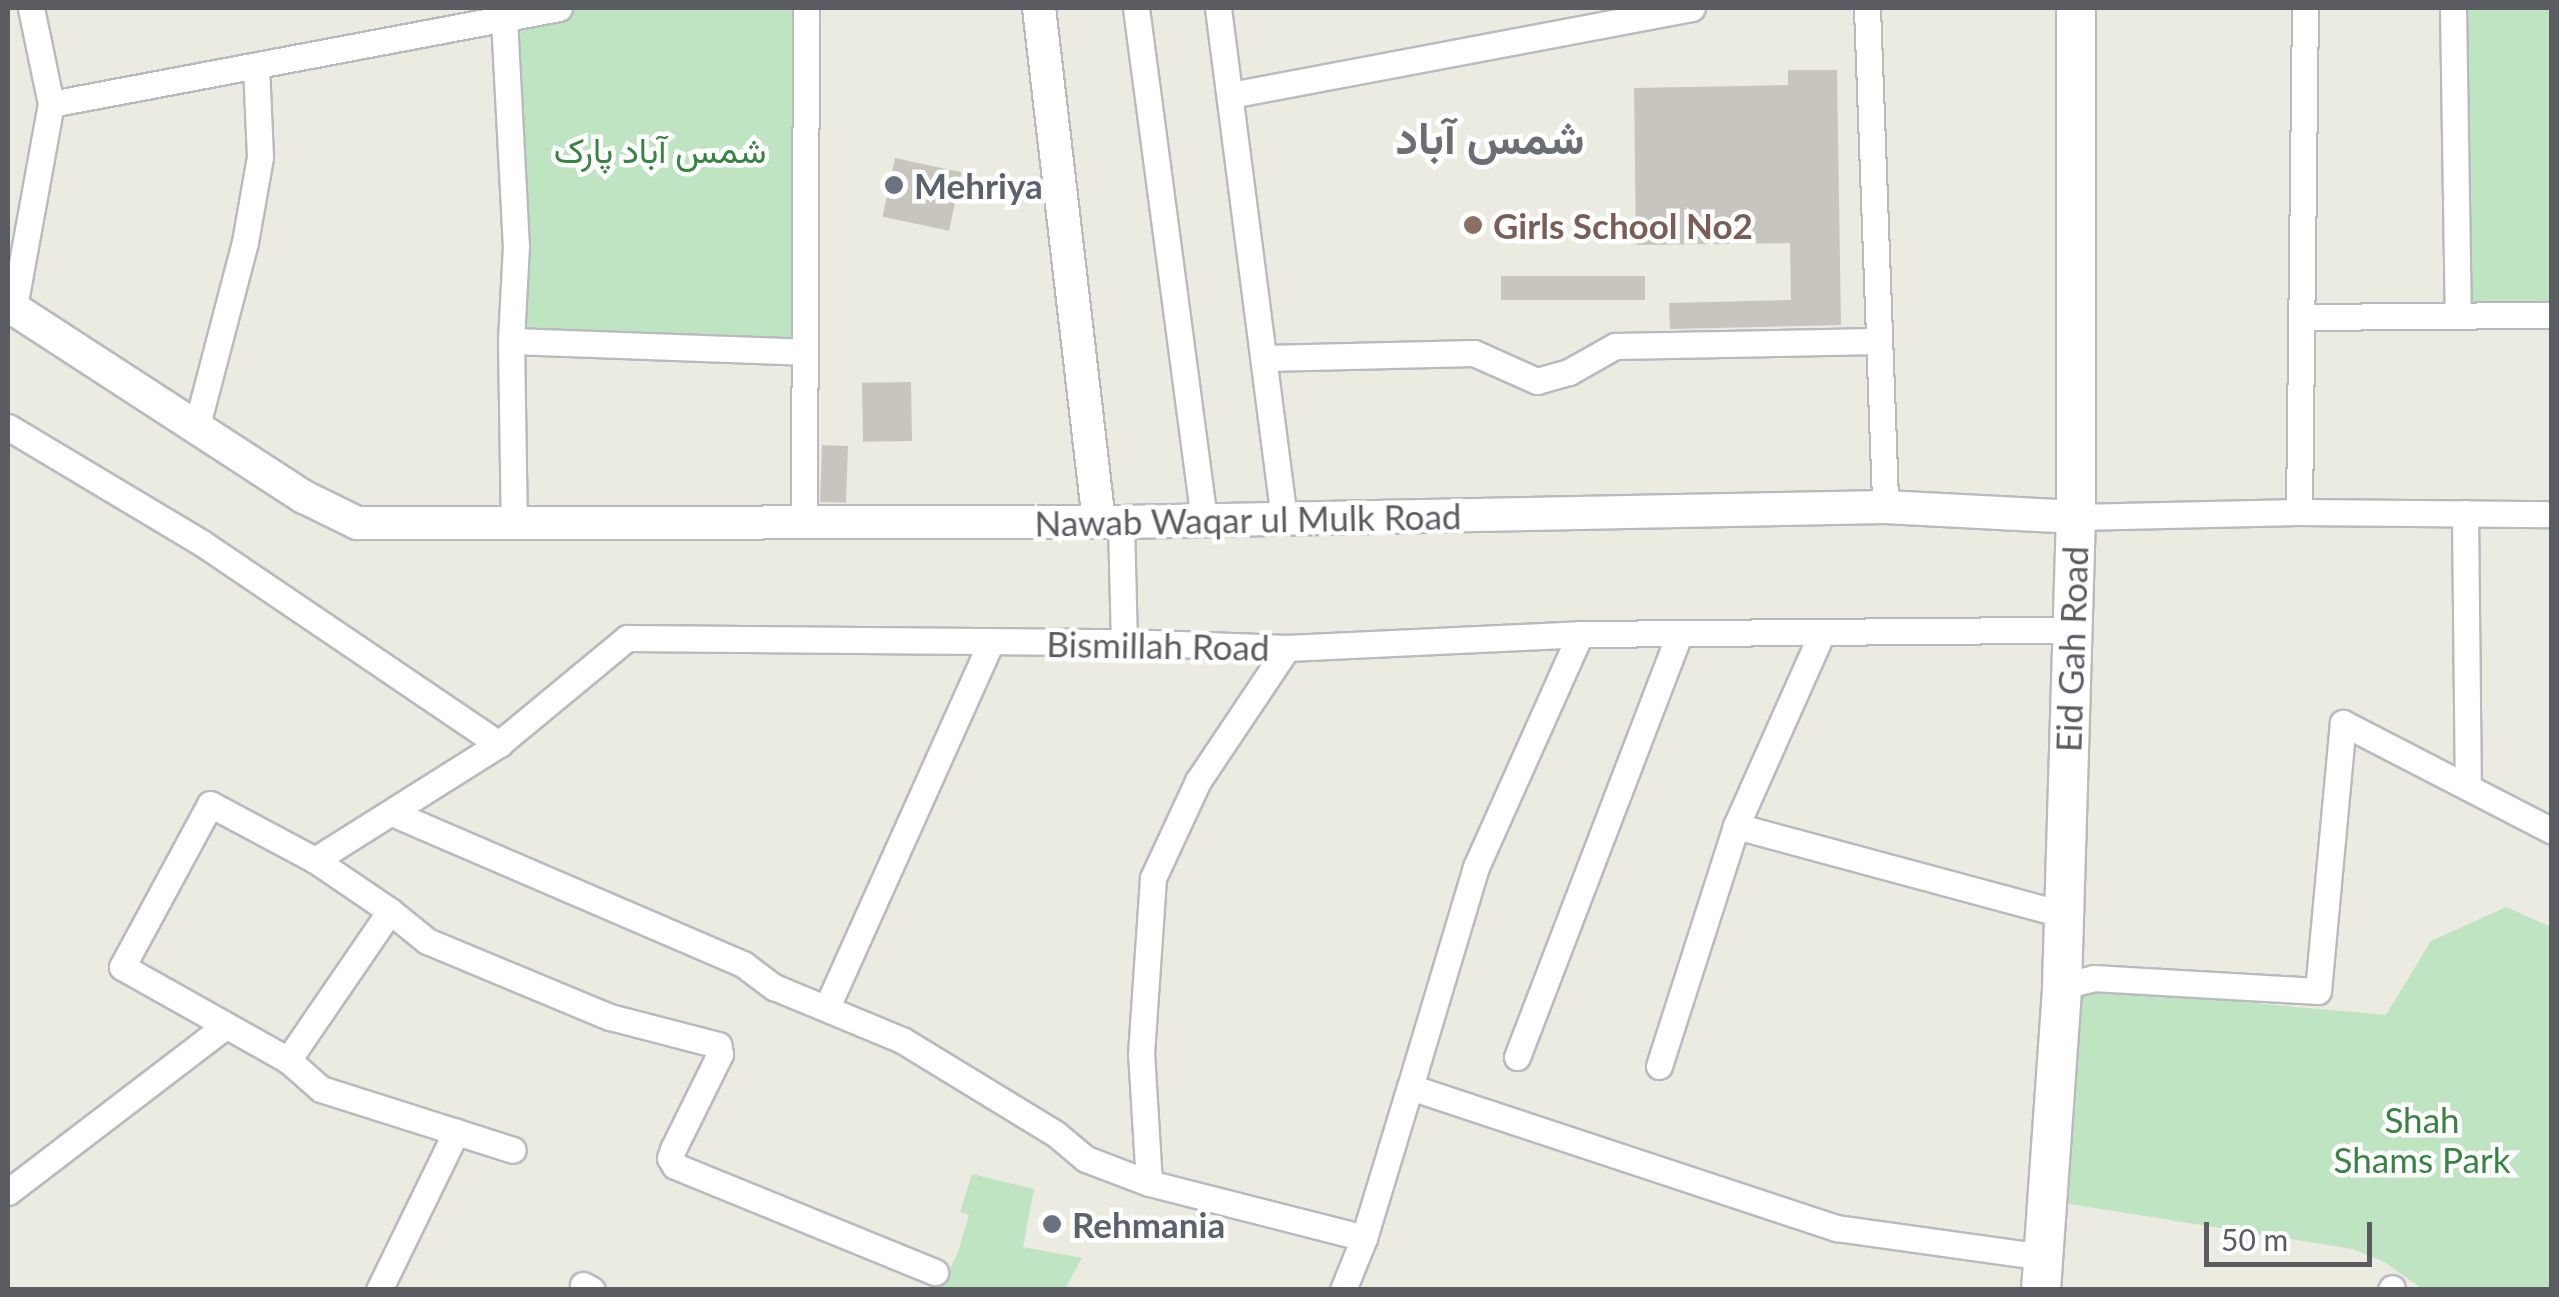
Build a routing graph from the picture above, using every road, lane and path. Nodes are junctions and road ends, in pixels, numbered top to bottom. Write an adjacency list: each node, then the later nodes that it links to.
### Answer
1 (32, 8): 15 (street)
2 (559, 8): 12 (street)
3 (806, 8): 22 (street)
4 (1039, 8): 33 (street)
5 (1136, 8): 32 (street)
6 (1218, 8): 14 (street)
7 (1692, 8): 14 (street)
8 (1867, 8): 21 (street)
9 (2076, 8): 30 (main road, Eid Gah Road)
10 (2305, 8): 19 (street)
11 (2453, 8): 17 (street)
12 (504, 19): 13 (street); 20 (street)
13 (256, 66): 15 (street); 24 (street)
14 (1231, 95): 23 (street)
15 (51, 104): 16 (street)
16 (10, 306): 24 (street, Nawab Waqar ul Mulk Road)
17 (2458, 314): 18 (street); 19 (street)
18 (2552, 315)
19 (2304, 318): 27 (street)
20 (511, 341): 22 (street); 35 (street)
21 (1876, 341): 23 (street); 26 (street)
22 (804, 352): 34 (street)
23 (1266, 358): 31 (street)
24 (197, 425): 35 (street, Nawab Waqar ul Mulk Road)
25 (8, 427): 43 (street)
26 (1884, 506): 30 (street, Nawab Waqar ul Mulk Road); 31 (street, Nawab Waqar ul Mulk Road)
27 (2299, 512): 28 (street, Nawab Waqar ul Mulk Road); 30 (street, Nawab Waqar ul Mulk Road)
28 (2465, 513): 29 (street, Nawab Waqar ul Mulk Road); 44 (street)
29 (2552, 514)
30 (2076, 517): 36 (main road, Eid Gah Road)
31 (1284, 519): 32 (street, Nawab Waqar ul Mulk Road)
32 (1204, 520): 33 (street, Nawab Waqar ul Mulk Road)
33 (1110, 522): 34 (street, Nawab Waqar ul Mulk Road); 41 (street)
34 (804, 524): 35 (street, Nawab Waqar ul Mulk Road)
35 (514, 526)
36 (2072, 630): 39 (street, Bismillah Road); 50 (main road, Eid Gah Road)
37 (1580, 634): 38 (street, Bismillah Road); 42 (street, Bismillah Road); 57 (street)
38 (1679, 635): 39 (street, Bismillah Road); 54 (street)
39 (1820, 635): 46 (street)
40 (991, 642): 41 (street, Bismillah Road); 43 (street, Bismillah Road); 52 (street)
41 (1124, 642): 42 (street, Bismillah Road)
42 (1287, 648): 60 (street)
43 (499, 744): 45 (street, Bismillah Road)
44 (2468, 788): 47 (street); 51 (street)
45 (392, 813): 48 (street, Bismillah Road); 52 (street)
46 (1736, 826): 50 (street); 56 (street)
47 (2552, 831)
48 (314, 860): 49 (street); 53 (street)
49 (390, 911): 55 (street); 63 (street)
50 (2062, 914): 51 (main road, Eid Gah Road)
51 (2062, 986): 64 (main road, Eid Gah Road)
52 (827, 1007): 60 (street)
53 (224, 1027): 55 (street); 61 (street)
54 (1517, 1056)
55 (288, 1060): 58 (street)
56 (1659, 1066)
57 (1410, 1087): 62 (street); 64 (street)
58 (456, 1132): 59 (street); 65 (street)
59 (512, 1150)
60 (1149, 1184): 62 (street)
61 (8, 1192)
62 (1364, 1238): 66 (street)
63 (935, 1272)
64 (2042, 1273)
65 (379, 1290)
66 (1342, 1290)

